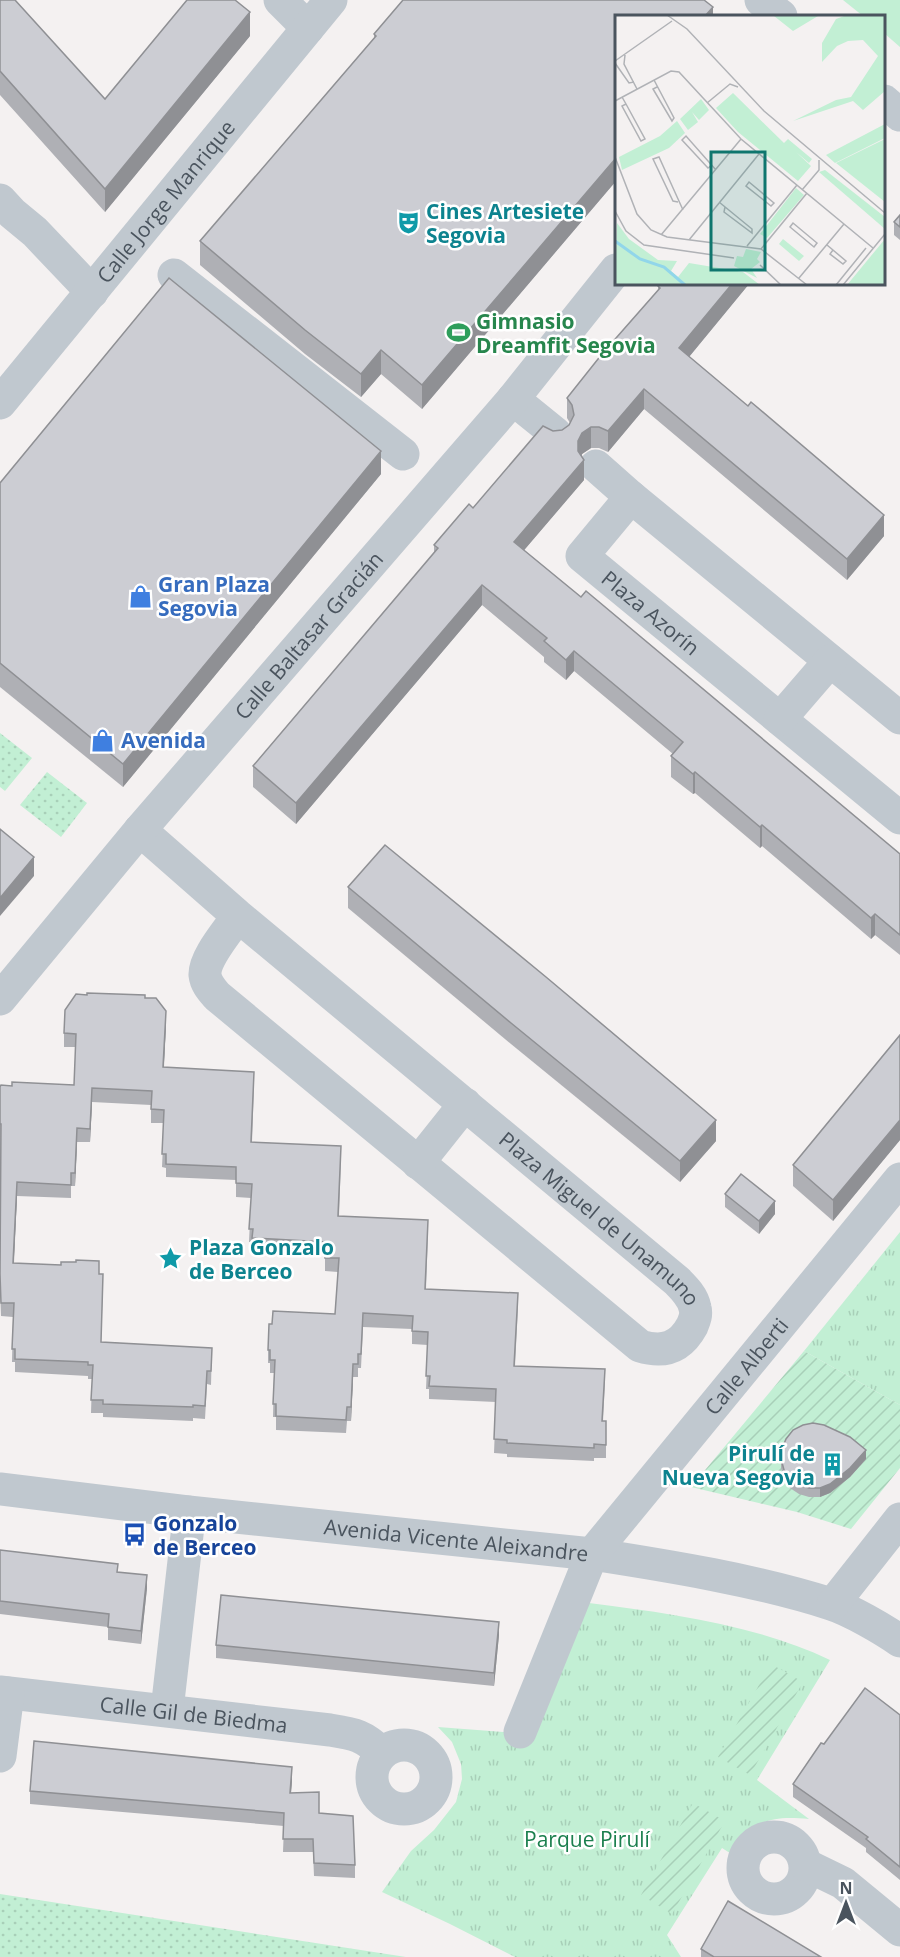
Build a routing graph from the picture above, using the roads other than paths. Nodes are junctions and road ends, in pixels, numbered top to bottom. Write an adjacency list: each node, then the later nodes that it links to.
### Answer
1 (280, 0): 5 (street)
2 (331, 0): 5 (street, Calle Jorge Manrique)
3 (761, 0): 4 (street)
4 (780, 15)
5 (308, 28): 11 (street, Calle Jorge Manrique)
6 (885, 102): 7 (street)
7 (900, 115)
8 (4, 212): 11 (street)
9 (615, 271): 12 (street, Calle Baltasar Gracián)
10 (174, 275): 15 (street)
11 (92, 292): 13 (street, Calle Jorge Manrique)
12 (513, 399): 14 (street); 22 (street, Calle Baltasar Gracián)
13 (0, 404)
14 (555, 433)
15 (403, 454)
16 (596, 466): 17 (street)
17 (631, 497): 18 (street); 19 (street, Plaza Azorín)
18 (830, 661): 19 (street); 20 (street)
19 (780, 718): 21 (street, Plaza Azorín)
20 (900, 718)
21 (900, 818)
22 (140, 830): 23 (street, Plaza Miguel de Unamuno); 24 (street, Calle Baltasar Gracián)
23 (238, 916): 25 (street, Plaza Miguel de Unamuno); 26 (street, Plaza Miguel de Unamuno)
24 (0, 999)
25 (465, 1104): 26 (street); 26 (street, Plaza Miguel de Unamuno)
26 (418, 1163)
27 (900, 1179): 31 (street, Calle Alberti)
28 (0, 1489): 29 (street, Avenida Vicente Aleixandre)
29 (188, 1512): 31 (street, Avenida Vicente Aleixandre); 35 (street)
30 (900, 1519): 32 (street)
31 (592, 1554): 32 (street, Avenida Vicente Aleixandre); 36 (street, Calle Alberti)
32 (833, 1604): 33 (street, Avenida Vicente Aleixandre)
33 (900, 1641)
34 (4, 1693): 35 (street, Calle Gil de Biedma); 38 (street)
35 (167, 1710): 37 (street, Calle Gil de Biedma)
36 (520, 1732)
37 (382, 1753)
38 (0, 1756)
39 (806, 1865): 40 (street)
40 (900, 1930)

